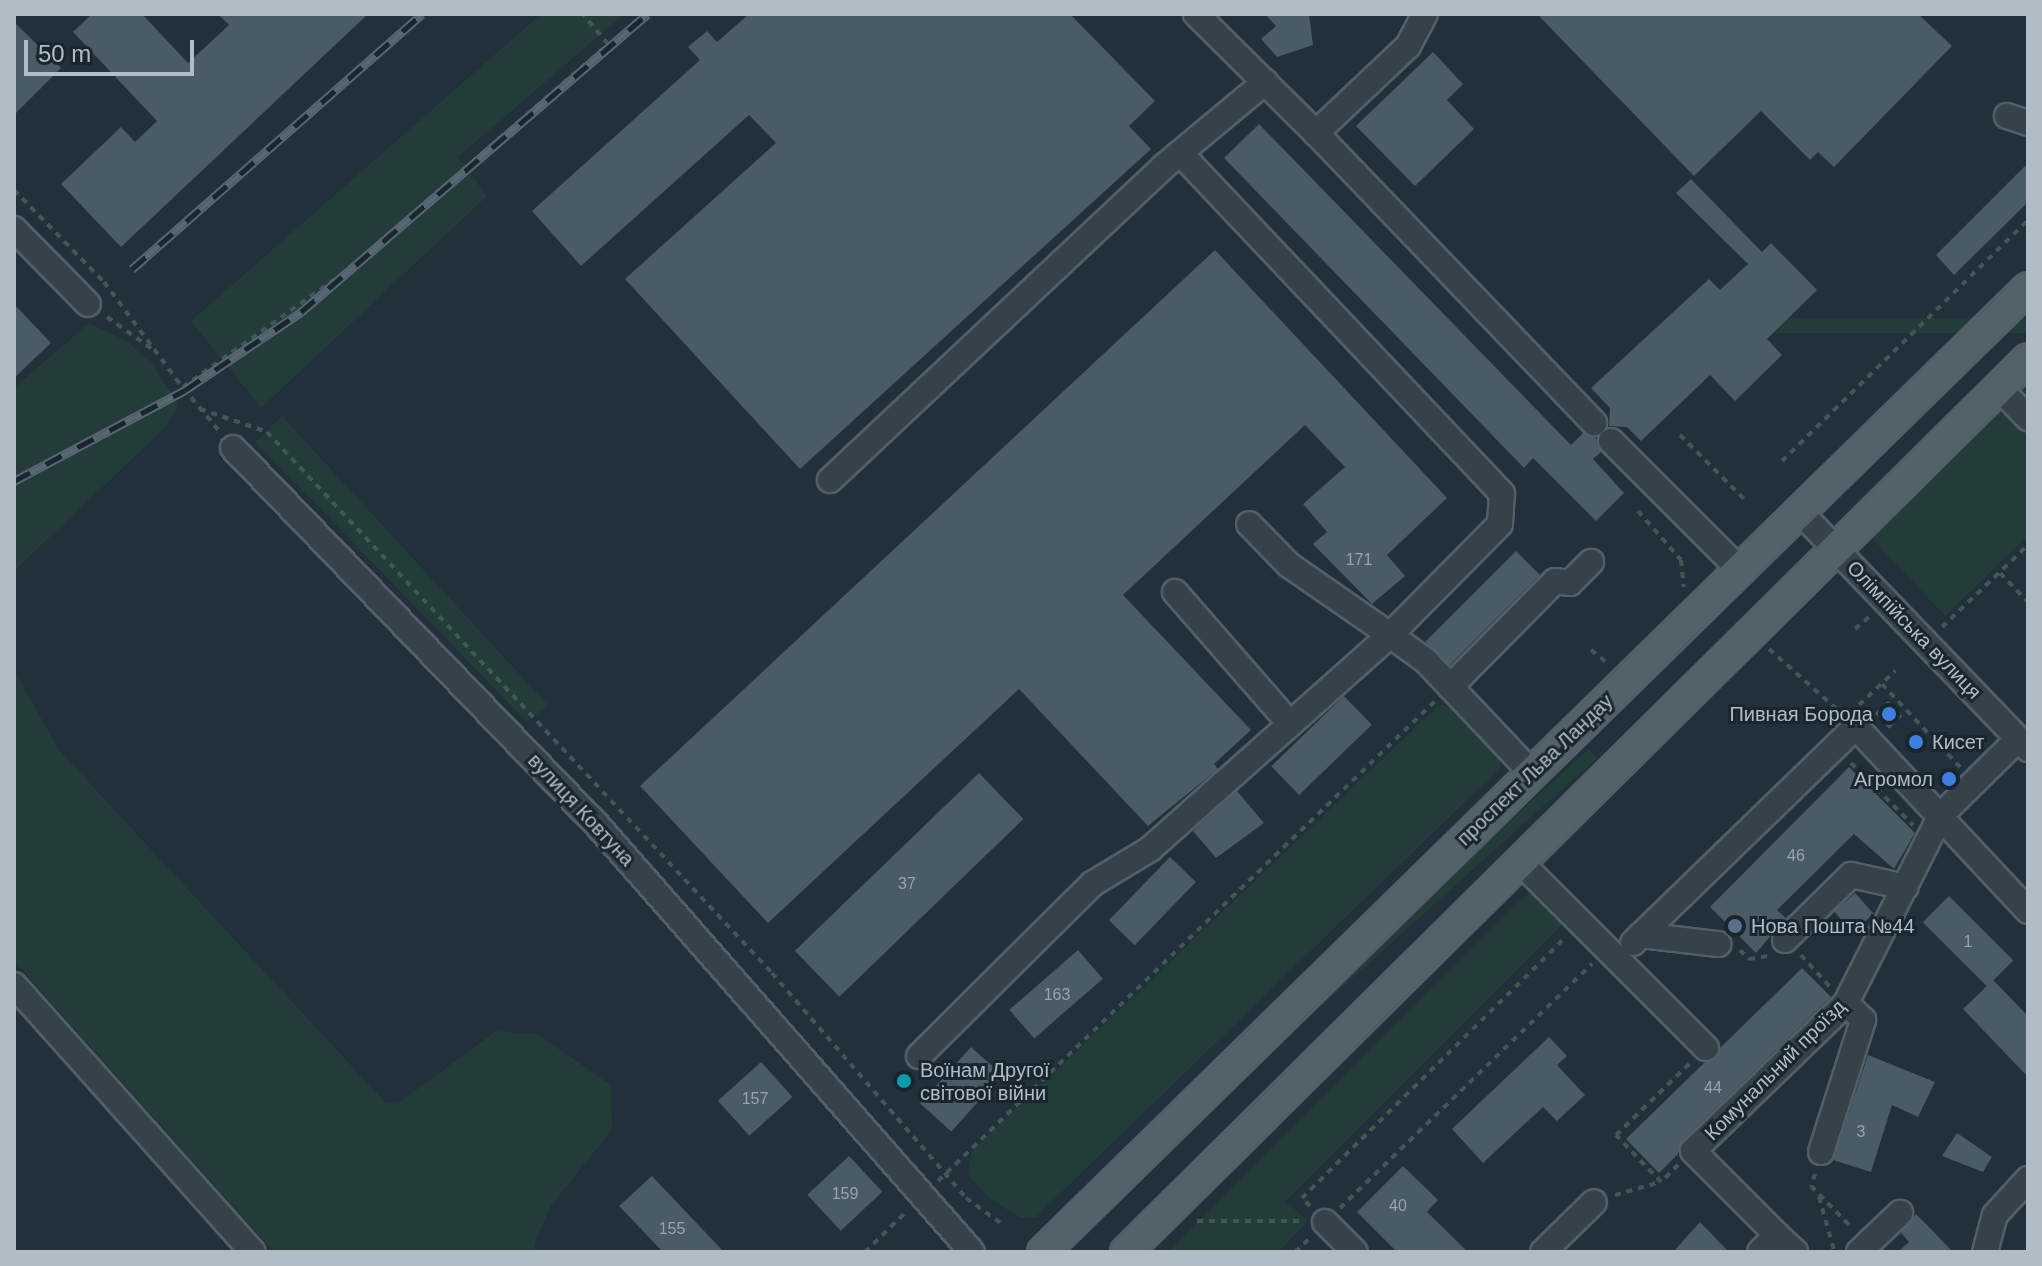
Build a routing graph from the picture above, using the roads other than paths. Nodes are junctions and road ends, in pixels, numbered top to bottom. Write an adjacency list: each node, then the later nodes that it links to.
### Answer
1 (1196, 14): 3 (street)
2 (1425, 14): 4 (street)
3 (1265, 82): 4 (street); 5 (street)
4 (1316, 133): 12 (street)
5 (1180, 153): 15 (street); 23 (street)
6 (14, 229): 8 (street)
7 (2028, 288): 16 (main road, проспект Льва Ландау)
8 (88, 304)
9 (2028, 359): 10 (main road)
10 (1999, 388): 11 (street); 18 (main road)
11 (2028, 418)
12 (1594, 423)
13 (1611, 441): 20 (street)
14 (233, 448): 47 (street, вулиця Ковтуна)
15 (830, 480)
16 (1800, 512): 18 (street, Олімпійська вулиця); 20 (main road, проспект Льва Ландау)
17 (1249, 524): 23 (street)
18 (1837, 549): 22 (main road); 26 (street, Олімпійська вулиця)
19 (1591, 562): 24 (street)
20 (1739, 569): 22 (main road); 27 (main road, проспект Льва Ландау)
21 (1175, 592): 25 (street)
22 (1778, 606): 29 (main road)
23 (1390, 635): 24 (street); 25 (street)
24 (1450, 687): 27 (street)
25 (1290, 724): 39 (street)
26 (2023, 744): 28 (street, Комунальний проїзд)
27 (1532, 773): 49 (main road, проспект Льва Ландау)
28 (1941, 815): 30 (street, Комунальний проїзд); 31 (street); 32 (street)
29 (1520, 862): 35 (street); 50 (main road)
30 (1906, 887): 33 (street); 37 (street, Комунальний проїзд)
31 (2028, 911)
32 (1641, 935): 34 (street); 35 (street)
33 (1785, 940)
34 (1718, 944)
35 (1612, 954): 38 (street)
36 (14, 985): 48 (street)
37 (1846, 1003): 40 (street); 45 (street, Комунальний проїзд)
38 (1706, 1048)
39 (919, 1056)
40 (1821, 1152)
41 (2028, 1179): 55 (street)
42 (1594, 1202): 52 (street)
43 (1900, 1213): 46 (street)
44 (1325, 1222): 51 (street)
45 (1777, 1235): 53 (street); 54 (street, Комунальний проїзд)
46 (1857, 1242)
47 (970, 1251)
48 (253, 1252)
49 (1043, 1252)
50 (1126, 1252)
51 (1355, 1252)
52 (1543, 1252)
53 (1760, 1252)
54 (1795, 1252)
55 (1985, 1252)

